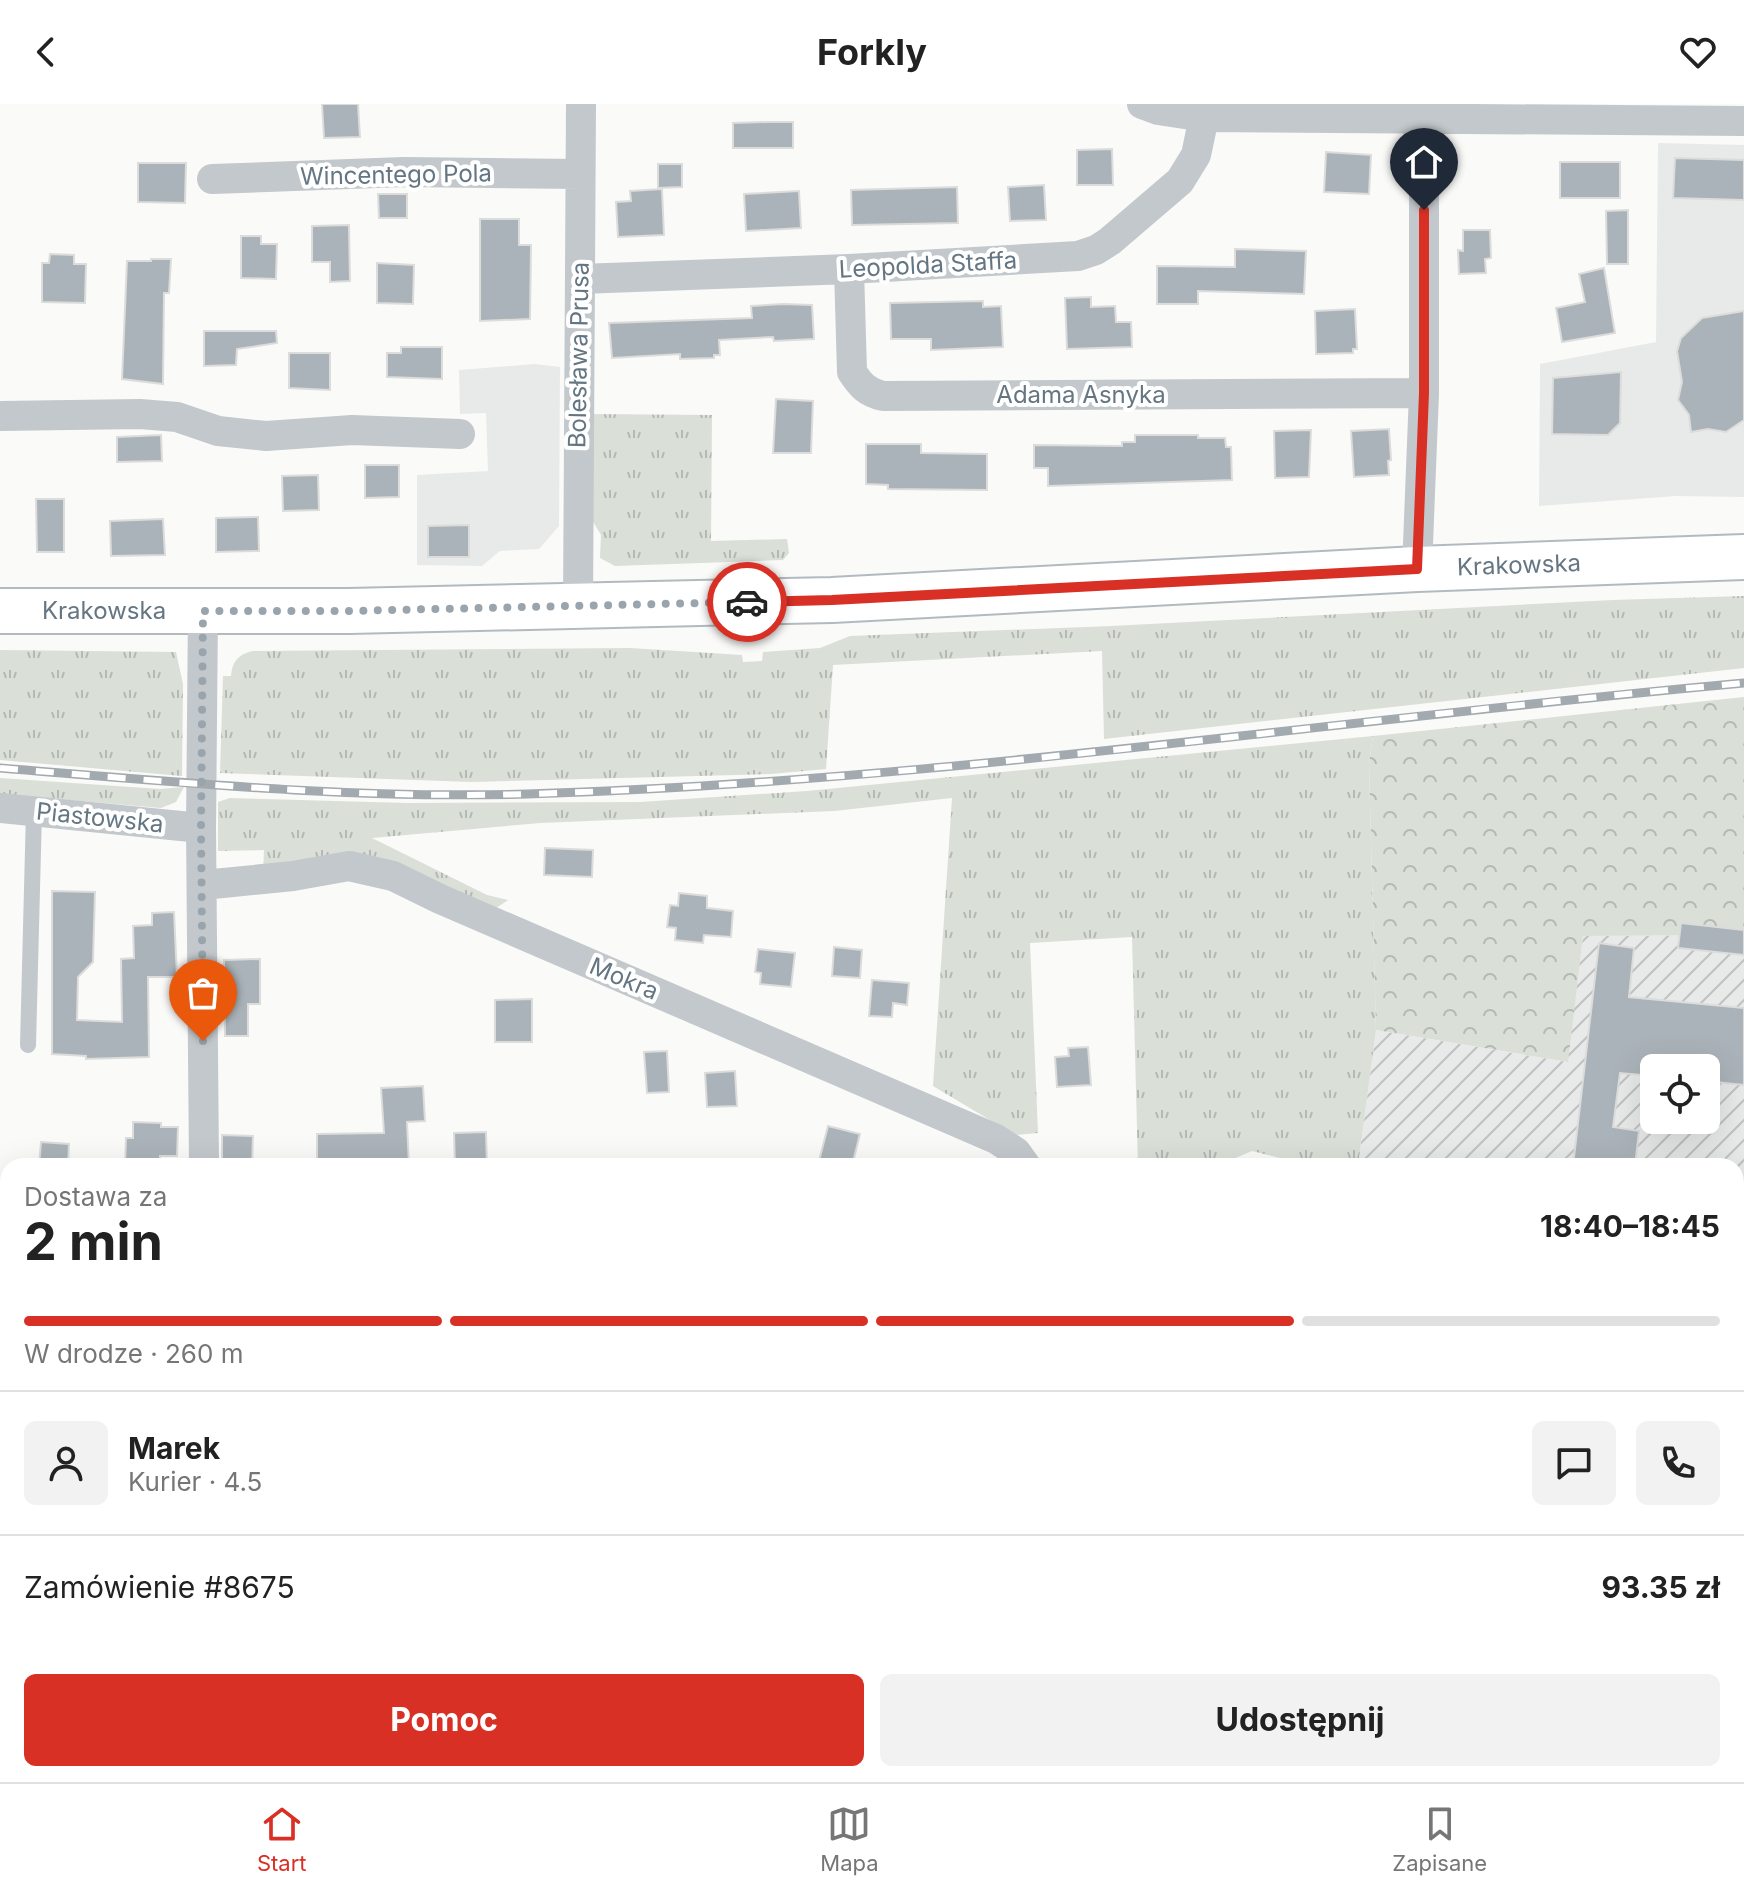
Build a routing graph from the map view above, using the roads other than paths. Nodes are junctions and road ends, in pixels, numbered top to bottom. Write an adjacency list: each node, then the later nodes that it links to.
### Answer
1 (581, 104): 6 (street, Bolesława Prusa)
2 (1142, 104): 3 (street)
3 (1204, 117): 4 (street); 8 (street, Leopolda Staffa)
4 (1424, 119): 5 (street); 10 (street)
5 (1744, 121)
6 (580, 174): 7 (street, Wincentego Pola); 9 (street, Bolesława Prusa)
7 (212, 179)
8 (849, 269): 9 (street, Leopolda Staffa); 10 (street, Adama Asnyka)
9 (580, 279): 15 (street, Bolesława Prusa)
10 (1424, 393): 14 (street)
11 (0, 416): 12 (street)
12 (460, 434)
13 (1744, 557): 14 (main road, Krakowska)
14 (1417, 569): 15 (main road, Krakowska)
15 (578, 606): 17 (main road, Krakowska)
16 (0, 611): 17 (main road, Krakowska)
17 (203, 611): 20 (street)
18 (0, 808): 19 (street, Piastowska)
19 (34, 811): 20 (street, Piastowska); 22 (lane)
20 (201, 828): 21 (street)
21 (203, 885): 23 (street); 24 (street, Mokra)
22 (28, 1045)
23 (204, 1158)
24 (1020, 1158)

